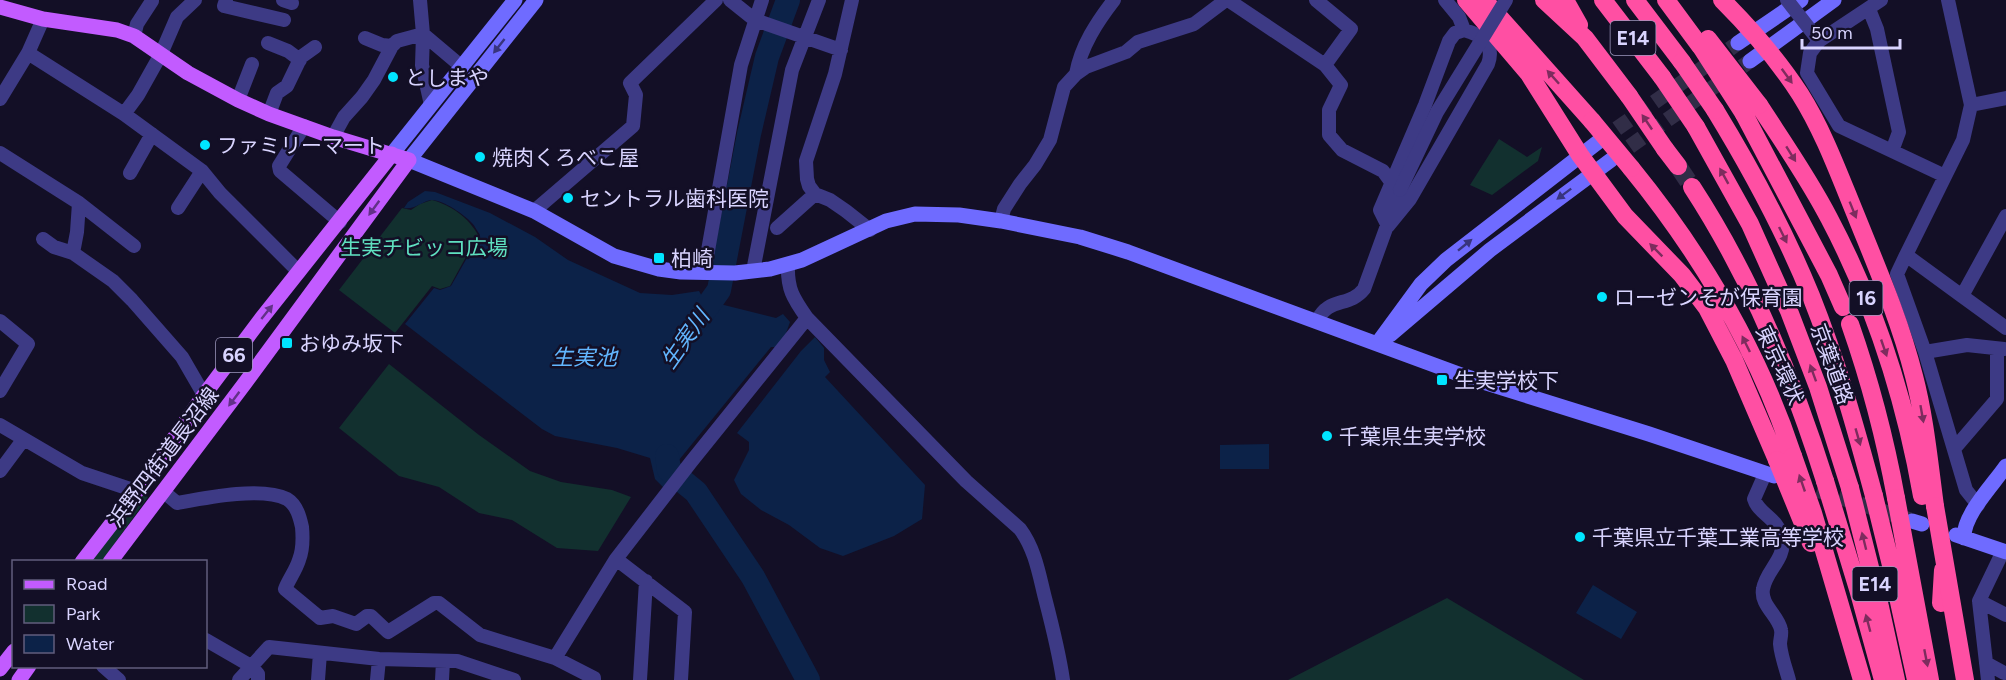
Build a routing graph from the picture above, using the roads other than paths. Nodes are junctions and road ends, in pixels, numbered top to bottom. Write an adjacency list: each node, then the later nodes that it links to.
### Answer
1 (195, 0): 51 (street)
2 (226, 0): 34 (street)
3 (420, 0): 37 (street)
4 (515, 0): 56 (street)
5 (536, 0): 74 (street, one-way to 74)
6 (716, 0): 86 (street)
7 (730, 0): 35 (street)
8 (762, 0): 35 (street)
9 (819, 0): 40 (street)
10 (852, 0): 49 (street)
11 (1114, 0): 57 (street)
12 (1227, 0): 55 (street); 57 (street)
13 (1316, 0): 55 (street)
14 (1445, 0): 36 (street)
15 (1466, 0): 73 (highway)
16 (1484, 0): 115 (highway, 東京環状, one-way to 16, bridge)
17 (1506, 0): 81 (street, bridge)
18 (1544, 0): 41 (highway)
19 (1565, 0): 41 (highway)
20 (1603, 0): 162 (highway, 京葉道路 / E14, one-way to 20, bridge)
21 (1635, 0): 163 (highway, 京葉道路 / E14, one-way to 163, bridge)
22 (1666, 0): 44 (highway)
23 (1678, 0): 44 (highway)
24 (1722, 0): 42 (highway, 16)
25 (1787, 0): 43 (street, bridge)
26 (1802, 0): 42 (street)
27 (1834, 0): 48 (street)
28 (1881, 0): 32 (street)
29 (1948, 0): 62 (street)
30 (152, 1): 38 (street)
31 (0, 8): 33 (main road)
32 (1869, 9): 43 (street); 70 (street)
33 (43, 20): 38 (main road); 50 (street)
34 (284, 20)
35 (754, 20): 40 (street); 100 (street)
36 (1464, 30): 81 (street); 90 (street)
37 (423, 34): 47 (street); 56 (street); 61 (street)
38 (134, 36): 51 (main road)
39 (365, 38): 47 (street)
40 (803, 38): 49 (street); 98 (street)
41 (1585, 38): 76 (highway, one-way to 41, bridge)
42 (1746, 38): 48 (highway, 16)
43 (1819, 41): 70 (street)
44 (1704, 42): 63 (highway, bridge)
45 (268, 44): 52 (street)
46 (315, 46): 52 (street)
47 (392, 46): 68 (street)
48 (1767, 49): 53 (street); 120 (highway, 16, one-way to 120)
49 (841, 50): 83 (street)
50 (28, 53): 59 (street); 64 (street)
51 (160, 54): 60 (main road); 64 (street)
52 (300, 60): 65 (street)
53 (1750, 61)
54 (252, 64): 60 (street)
55 (1325, 65): 81 (street)
56 (461, 66): 61 (street)
57 (1076, 74): 88 (street)
58 (2006, 98): 62 (street)
59 (0, 99)
60 (238, 100): 65 (main road)
61 (430, 105): 72 (street)
62 (1971, 105): 80 (street)
63 (1752, 110): 120 (highway, 16, one-way to 120); 164 (highway, one-way to 164, bridge)
64 (124, 114): 67 (street)
65 (269, 114): 66 (main road)
66 (304, 126): 68 (main road); 89 (street)
67 (152, 134): 77 (street); 79 (street)
68 (333, 137): 72 (main road)
69 (1598, 142): 73 (street)
70 (1892, 151): 80 (street)
71 (0, 153): 84 (street)
72 (392, 154): 74 (main road); 89 (main road, 浜野四街道長沼線 / 66)
73 (1580, 154): 78 (highway); 106 (street, one-way to 73)
74 (409, 160): 86 (street); 118 (main road, 浜野四街道長沼線 / 66, one-way to 118)
75 (1611, 160): 78 (street)
76 (1678, 166)
77 (202, 171): 85 (street); 99 (street)
78 (1593, 172): 106 (street, one-way to 106); 115 (highway, one-way to 78)
79 (130, 173)
80 (1945, 176): 96 (street)
81 (1395, 186): 90 (street)
82 (1692, 187): 161 (highway, one-way to 82, bridge)
83 (815, 194): 91 (street); 92 (street)
84 (79, 203): 94 (street); 95 (street)
85 (178, 208)
86 (534, 211): 100 (street)
87 (2006, 216): 101 (street)
88 (1001, 221): 92 (street); 104 (street)
89 (340, 222): 99 (main road, 浜野四街道長沼線 / 66)
90 (1388, 226): 104 (street)
91 (777, 228)
92 (870, 230): 97 (street)
93 (43, 239): 95 (street)
94 (134, 246)
95 (73, 254): 110 (street)
96 (1906, 255): 101 (street); 108 (street)
97 (788, 264): 98 (street); 102 (street)
98 (753, 271): 100 (street)
99 (299, 272): 110 (main road, 浜野四街道長沼線 / 66, one-way to 99)
100 (704, 273)
101 (1962, 296): 105 (street)
102 (807, 318): 122 (street); 157 (street)
103 (0, 321): 109 (street)
104 (1317, 321): 106 (street)
105 (2006, 328)
106 (1377, 344): 115 (street)
107 (2002, 349): 108 (street); 113 (street)
108 (1925, 352): 113 (street)
109 (0, 391)
110 (204, 395): 117 (main road, 浜野四街道長沼線 / 66)
111 (0, 425): 112 (street)
112 (23, 440): 116 (street); 117 (street)
113 (1954, 449): 119 (street)
114 (2006, 466): 119 (street)
115 (1777, 467): 130 (highway, bridge); 133 (highway, 東京環状, one-way to 115, bridge); 158 (street)
116 (0, 471)
117 (136, 491): 123 (main road, 浜野四街道長沼線 / 66)
118 (164, 492): 124 (main road, 浜野四街道長沼線 / 66); 131 (street)
119 (1978, 505): 121 (street)
120 (1923, 515): 125 (highway, 16, bridge); 128 (highway, 16)
121 (2005, 552): 127 (street)
122 (616, 559): 126 (street); 136 (street)
123 (83, 560)
124 (111, 560)
125 (1944, 560): 128 (highway, 16, bridge); 145 (highway, 16, bridge)
126 (646, 581): 155 (street); 156 (street)
127 (1979, 601): 129 (street); 139 (street)
128 (1941, 603): 145 (highway, 16)
129 (2006, 615)
130 (1834, 616): 133 (highway, bridge); 159 (highway)
131 (388, 632): 136 (street); 137 (street)
132 (207, 641): 140 (street)
133 (1851, 641): 160 (highway, 東京環状, bridge)
134 (320, 653): 137 (street); 140 (street); 151 (street)
135 (12, 654): 143 (main road)
136 (555, 658): 154 (street)
137 (383, 659): 138 (street); 152 (street)
138 (443, 662): 146 (street); 153 (street)
139 (1986, 663): 144 (street); 165 (street)
140 (251, 666): 149 (street); 150 (street)
141 (28, 668): 147 (main road)
142 (105, 668): 148 (street)
143 (0, 669)
144 (2004, 672)
145 (1961, 675)
146 (510, 679)
147 (19, 680)
148 (119, 680)
149 (239, 680)
150 (258, 680)
151 (318, 680)
152 (377, 680)
153 (442, 680)
154 (594, 680)
155 (640, 680)
156 (681, 680)
157 (1063, 680)
158 (1789, 680)
159 (1852, 680)
160 (1862, 680)
161 (1883, 680)
162 (1896, 680)
163 (1916, 680)
164 (1930, 680)
165 (1988, 680)

